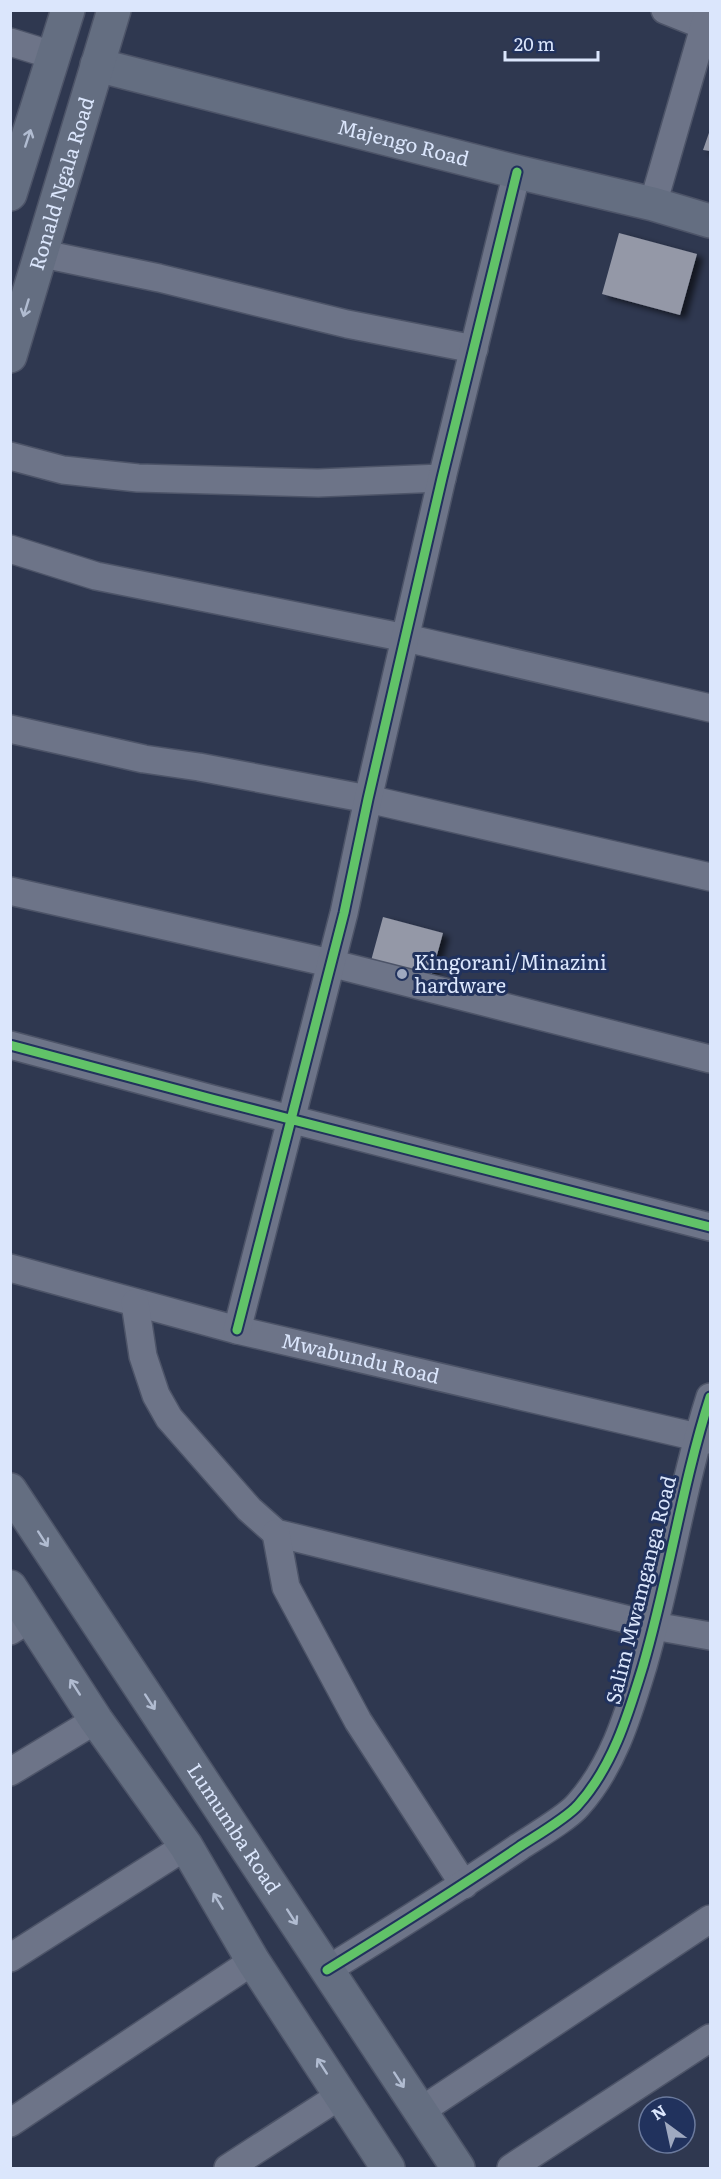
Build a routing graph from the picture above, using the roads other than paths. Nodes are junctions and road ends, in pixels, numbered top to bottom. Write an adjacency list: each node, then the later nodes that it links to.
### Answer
1 (68, 10): 6 (main road)
2 (114, 10): 7 (main road, Ronald Ngala Road)
3 (665, 10): 4 (street)
4 (707, 18): 10 (street)
5 (10, 42): 6 (street)
6 (55, 56): 9 (main road, one-way to 6)
7 (97, 65): 8 (main road, Majengo Road); 12 (main road, Ronald Ngala Road)
8 (518, 172): 10 (main road, Majengo Road); 13 (street)
9 (10, 194)
10 (653, 204): 11 (main road, Majengo Road)
11 (711, 221)
12 (43, 254): 13 (street); 14 (main road, Ronald Ngala Road, one-way to 14)
13 (474, 349): 16 (street)
14 (10, 356)
15 (10, 456): 16 (street)
16 (442, 478): 18 (street)
17 (10, 549): 18 (street)
18 (406, 638): 19 (street); 21 (street)
19 (711, 708)
20 (10, 729): 21 (street)
21 (368, 799): 22 (street); 24 (street)
22 (711, 877)
23 (10, 891): 24 (street)
24 (330, 963): 26 (street); 27 (street)
25 (10, 1045): 27 (street)
26 (711, 1059)
27 (291, 1119): 28 (street); 31 (street)
28 (711, 1227)
29 (10, 1268): 30 (street, Mwabundu Road)
30 (135, 1303): 31 (street, Mwabundu Road); 35 (street)
31 (237, 1330): 33 (street, Mwabundu Road)
32 (711, 1397): 33 (street, Salim Mwamganga Road)
33 (704, 1438): 38 (street, Salim Mwamganga Road)
34 (10, 1490): 47 (main road, Lumumba Road, one-way to 47)
35 (276, 1533): 38 (street); 43 (street)
36 (10, 1587): 37 (main road)
37 (21, 1624): 40 (main road, one-way to 37)
38 (654, 1626): 39 (street); 43 (street, Salim Mwamganga Road)
39 (711, 1636)
40 (96, 1720): 41 (street); 42 (main road)
41 (10, 1772)
42 (186, 1846): 45 (street); 46 (main road, one-way to 42)
43 (464, 1885): 47 (street, Salim Mwamganga Road)
44 (711, 1919): 50 (street)
45 (10, 1958)
46 (253, 1961): 49 (main road, one-way to 46); 51 (street)
47 (327, 1970): 50 (main road, Lumumba Road, one-way to 50)
48 (711, 2038): 55 (street)
49 (340, 2095): 52 (street); 53 (main road)
50 (419, 2112): 54 (main road, Lumumba Road)
51 (10, 2123)
52 (228, 2169)
53 (388, 2169)
54 (458, 2169)
55 (511, 2169)

